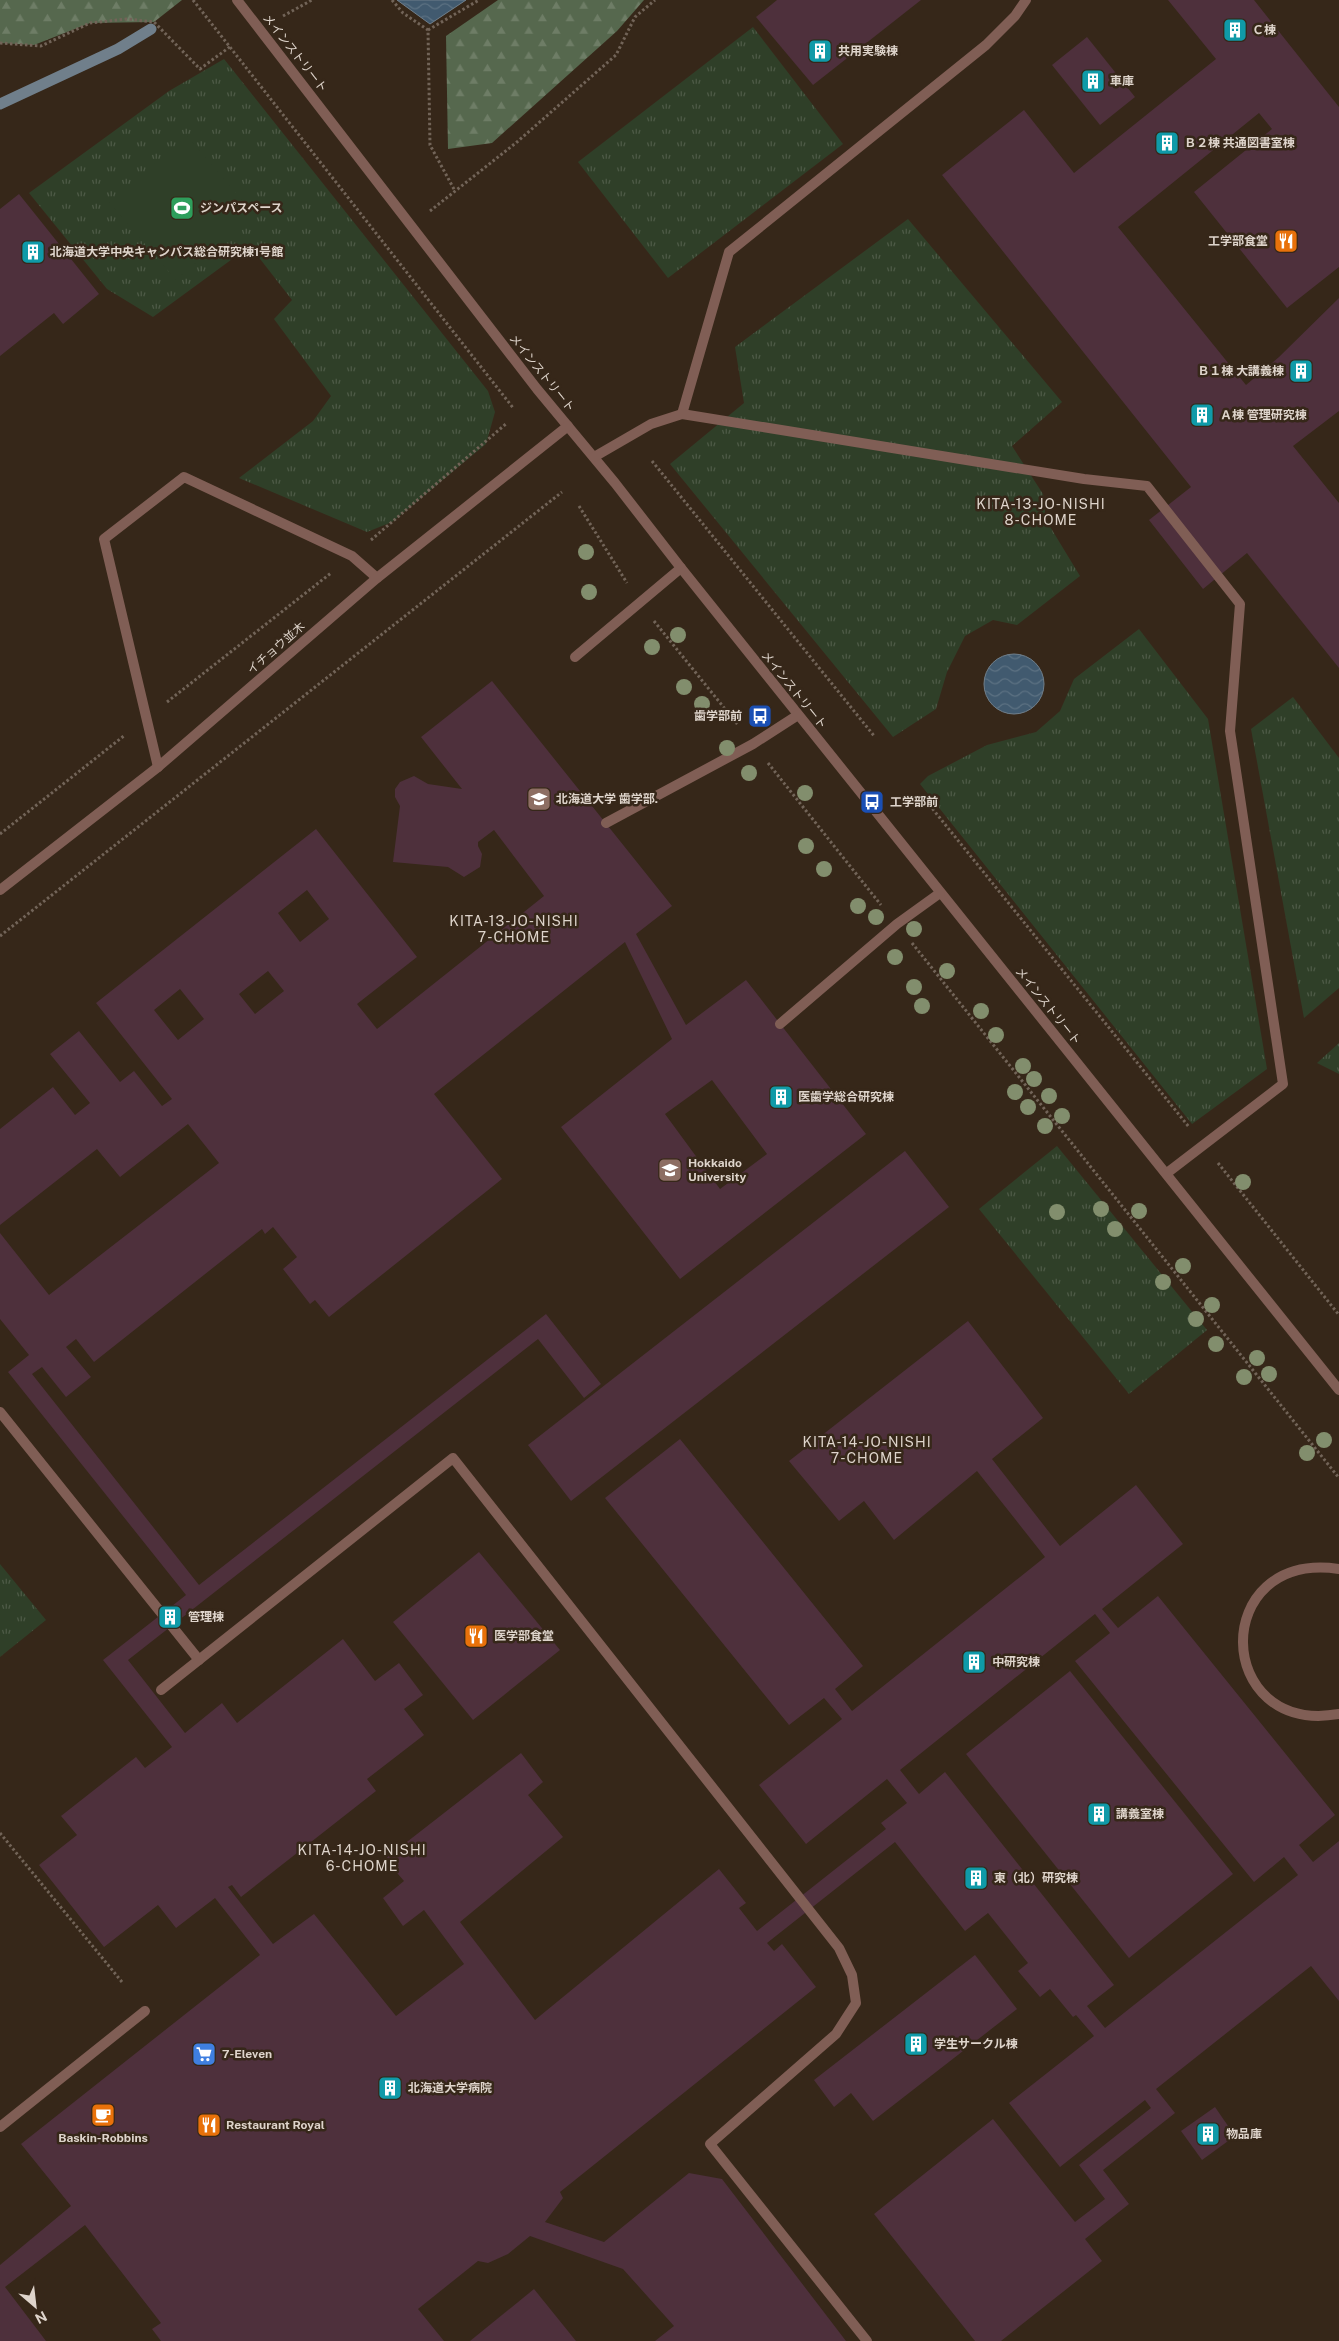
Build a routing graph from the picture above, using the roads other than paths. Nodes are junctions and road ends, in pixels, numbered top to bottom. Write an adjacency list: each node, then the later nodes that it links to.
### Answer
1 (237, 0): 4 (lane, メインストリート)
2 (1026, 0): 3 (lane)
3 (682, 414): 5 (lane); 15 (lane)
4 (568, 426): 5 (lane, メインストリート); 7 (lane, イチョウ並木)
5 (594, 458): 6 (lane, メインストリート)
6 (681, 568): 8 (lane); 9 (lane, メインストリート)
7 (377, 578): 10 (lane, イチョウ並木); 10 (lane)
8 (575, 657)
9 (798, 715): 11 (lane); 13 (lane, メインストリート)
10 (158, 767): 12 (lane, イチョウ並木)
11 (606, 823)
12 (0, 890)
13 (940, 893): 14 (lane); 15 (lane, メインストリート)
14 (780, 1024)
15 (1167, 1174): 16 (lane, メインストリート)
16 (1339, 1390)
17 (0, 1412): 19 (lane)
18 (1339, 1569): 21 (lane)
19 (199, 1660): 20 (lane); 24 (lane)
20 (161, 1690)
21 (1339, 1714)
22 (145, 2011): 23 (lane)
23 (0, 2127)
24 (867, 2341)

